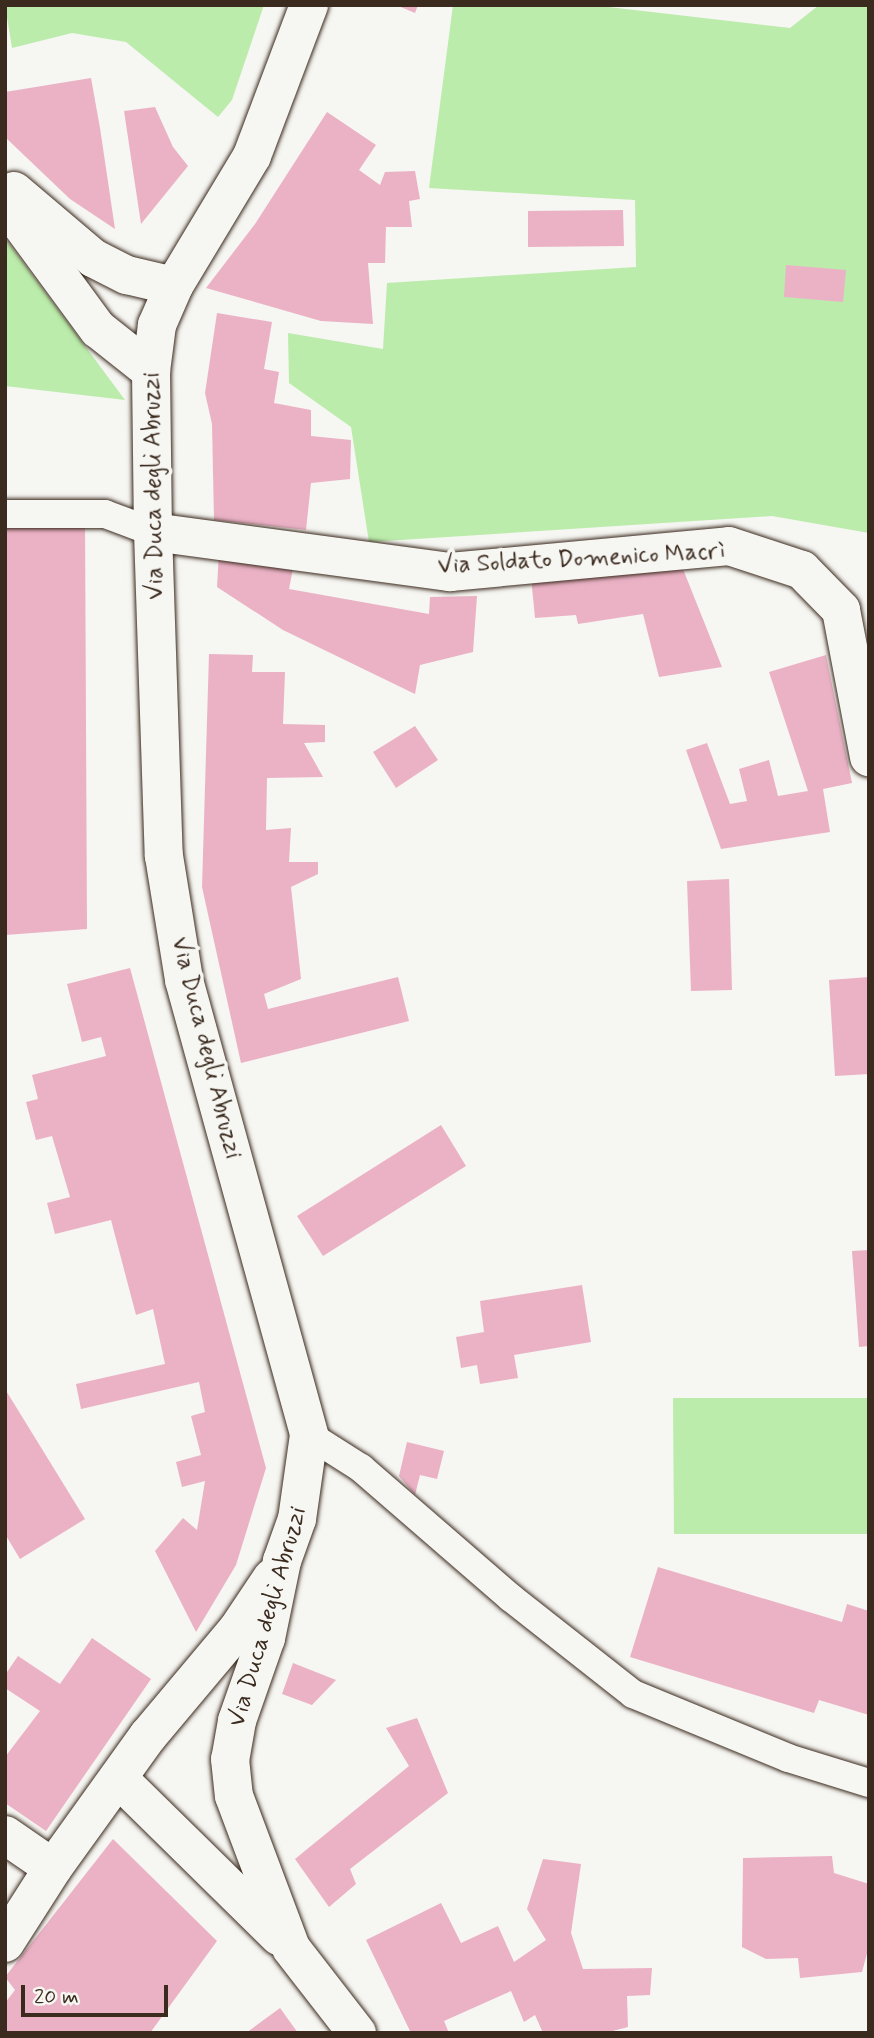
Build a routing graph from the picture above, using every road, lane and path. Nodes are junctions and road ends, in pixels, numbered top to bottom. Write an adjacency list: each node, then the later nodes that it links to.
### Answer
1 (309, 5): 4 (main road, Via Duca degli Abruzzi)
2 (5, 184): 4 (main road)
3 (5, 196): 5 (main road)
4 (174, 286): 5 (main road, Via Duca degli Abruzzi)
5 (151, 372): 7 (main road, Via Duca degli Abruzzi)
6 (5, 514): 7 (lane)
7 (153, 532): 8 (main road, Via Soldato Domenico Macrì); 9 (main road, Via Duca degli Abruzzi)
8 (869, 757)
9 (309, 1435): 10 (main road, Via Duca degli Abruzzi); 12 (lane)
10 (282, 1561): 11 (main road); 16 (main road, Via Duca degli Abruzzi)
11 (118, 1778): 14 (main road); 16 (main road)
12 (869, 1783)
13 (5, 1835): 14 (main road)
14 (52, 1868): 15 (main road)
15 (5, 1943)
16 (291, 1948): 17 (main road, Via Duca degli Abruzzi)
17 (357, 2033)

